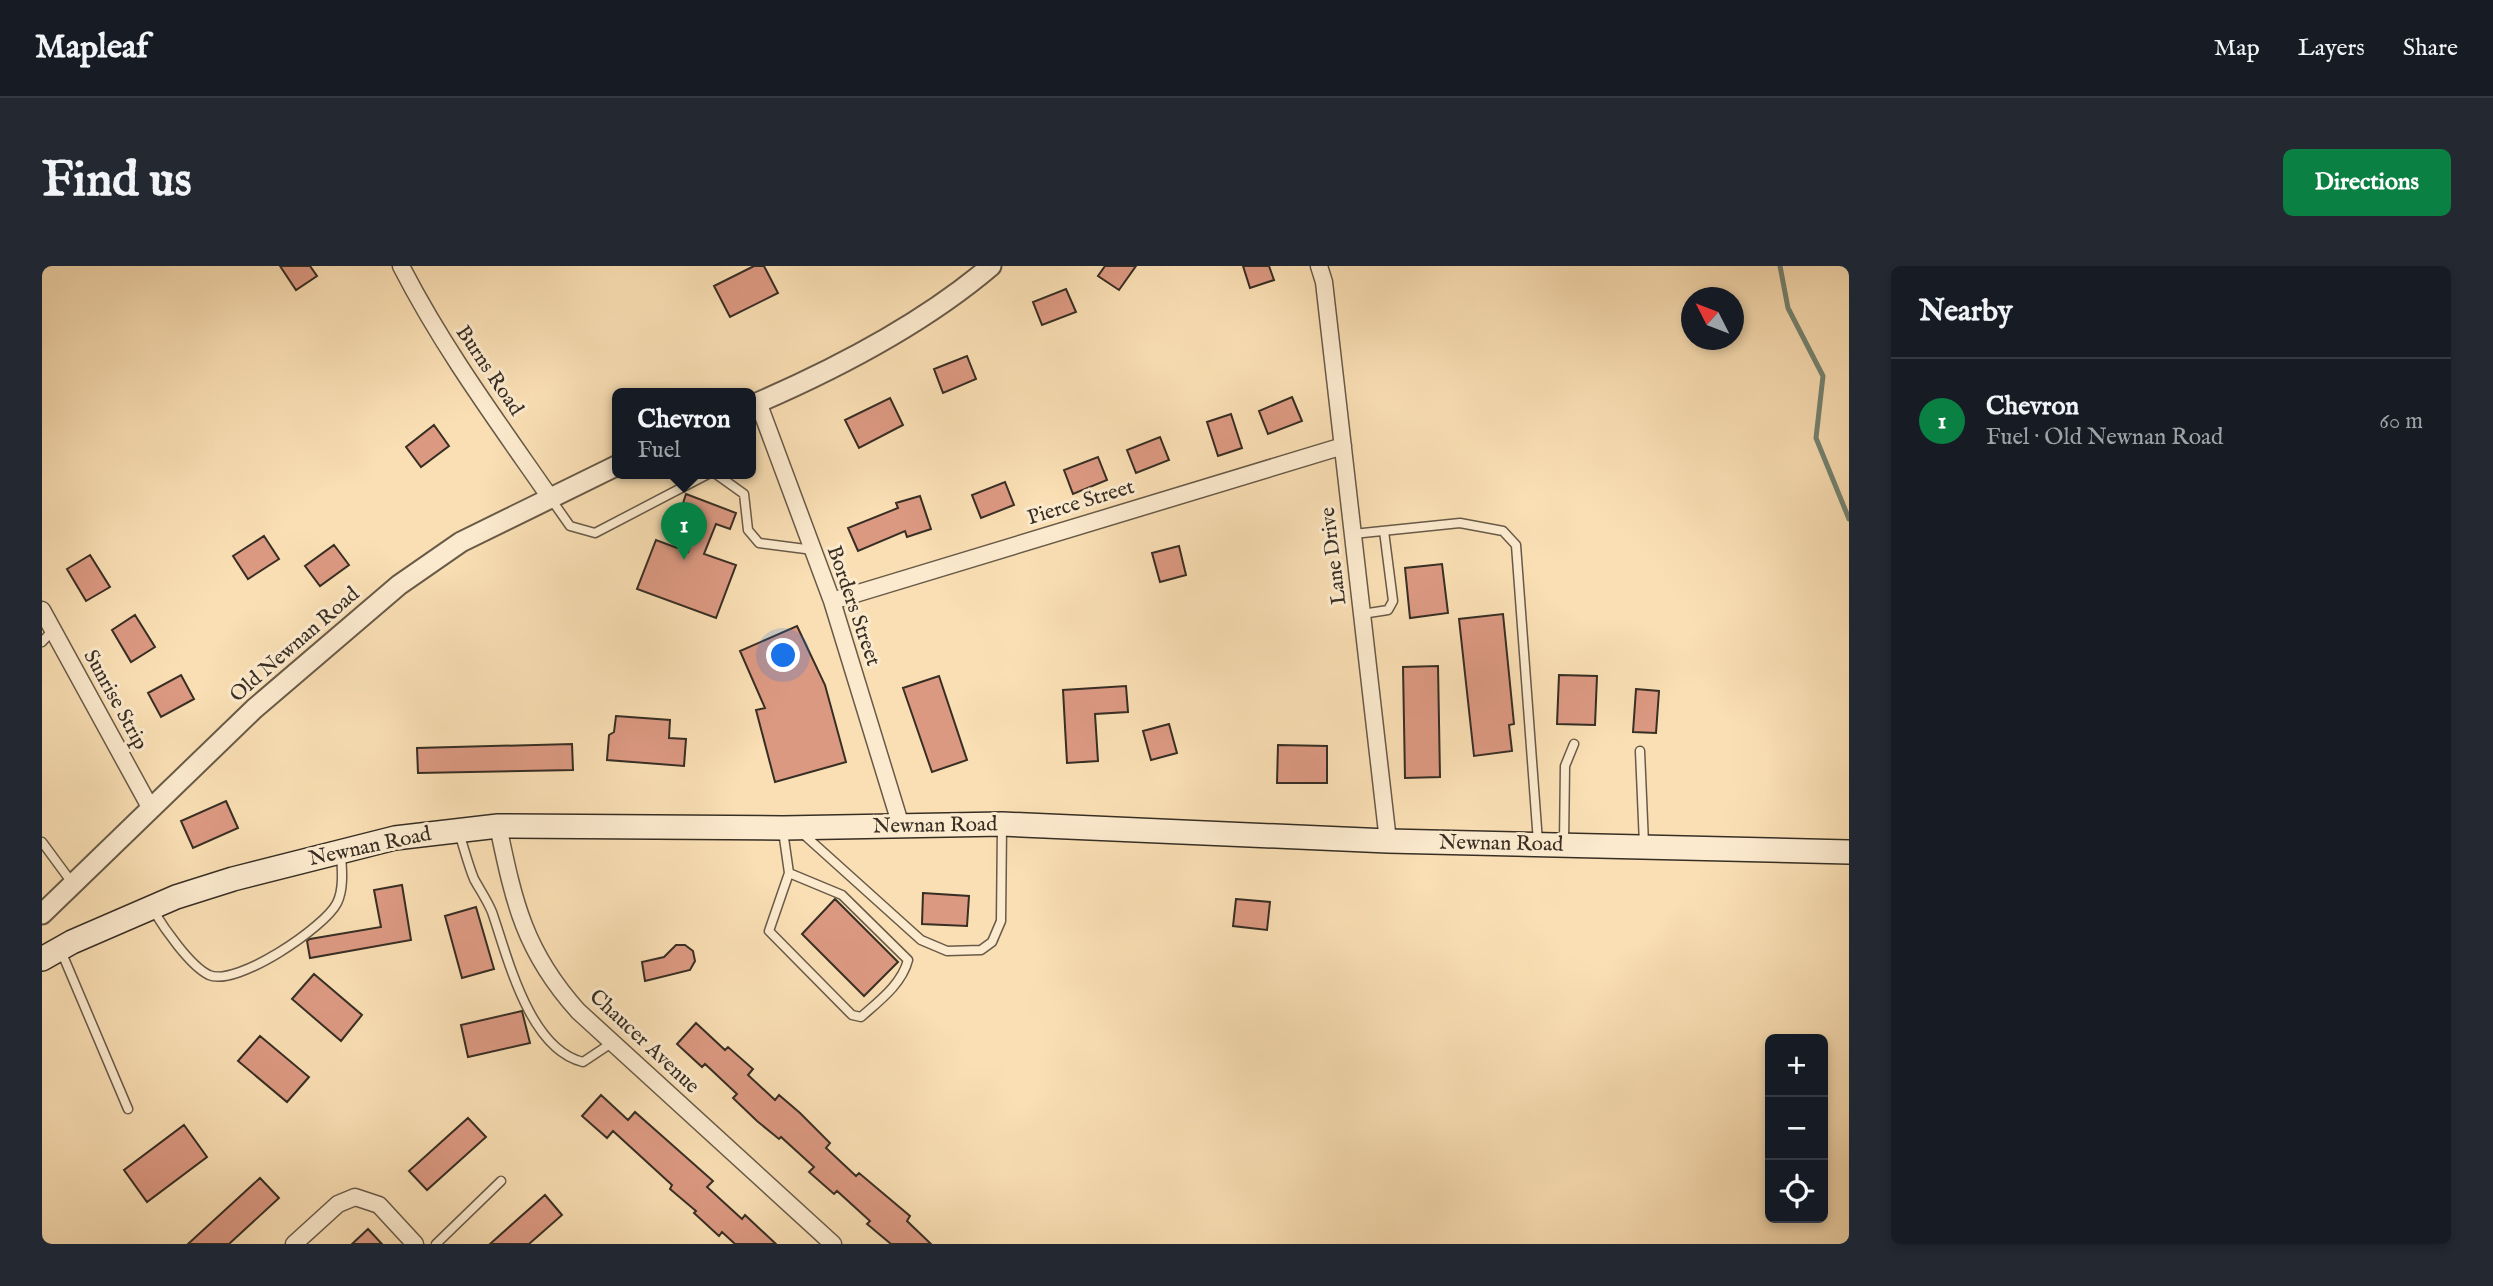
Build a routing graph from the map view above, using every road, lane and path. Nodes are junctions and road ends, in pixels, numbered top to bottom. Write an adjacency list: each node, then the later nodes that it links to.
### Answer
1 (401, 266): 10 (street, Burns Road)
2 (991, 266): 4 (street)
3 (1319, 266): 6 (street, Lane Drive)
4 (756, 403)
5 (756, 409): 13 (street, Borders Street)
6 (1343, 446): 12 (street, Lane Drive); 14 (street, Pierce Street)
7 (612, 468): 10 (street, Old Newnan Road)
8 (698, 479): 10 (lane)
9 (723, 479): 13 (lane)
10 (549, 496): 20 (street, Old Newnan Road)
11 (1384, 531): 12 (lane); 16 (lane); 28 (lane)
12 (1353, 534): 16 (street, Lane Drive)
13 (813, 550): 14 (street, Borders Street)
14 (832, 601): 23 (street, Borders Street)
15 (42, 610): 17 (street, Sunrise Strip)
16 (1362, 614): 26 (street, Lane Drive)
17 (47, 636): 20 (street, Sunrise Strip)
18 (1574, 744): 29 (lane)
19 (1640, 751): 30 (lane)
20 (151, 809): 34 (street, Old Newnan Road)
21 (1002, 824): 23 (main road, Newnan Road); 24 (lane); 26 (main road, Newnan Road)
22 (498, 826): 24 (main road, Newnan Road); 25 (main road, Newnan Road); 38 (street, Chaucer Avenue)
23 (901, 826): 24 (main road, Newnan Road)
24 (790, 828): 33 (lane)
25 (458, 830): 31 (main road, Newnan Road); 38 (lane)
26 (1388, 841): 28 (main road, Newnan Road)
27 (42, 842): 34 (lane)
28 (1538, 845): 29 (main road, Newnan Road)
29 (1564, 845): 30 (main road, Newnan Road)
30 (1644, 847): 32 (main road, Newnan Road)
31 (341, 849): 36 (main road, Newnan Road); 36 (lane)
32 (1849, 852)
33 (789, 873): 33 (lane)
34 (73, 884): 35 (street, Old Newnan Road)
35 (45, 905)
36 (151, 907): 37 (main road, Newnan Road)
37 (51, 954): 39 (lane)
38 (613, 1042): 44 (street, Chaucer Avenue)
39 (128, 1109)
40 (501, 1181): 43 (lane)
41 (295, 1244): 42 (street)
42 (415, 1244)
43 (436, 1244)
44 (833, 1244)

